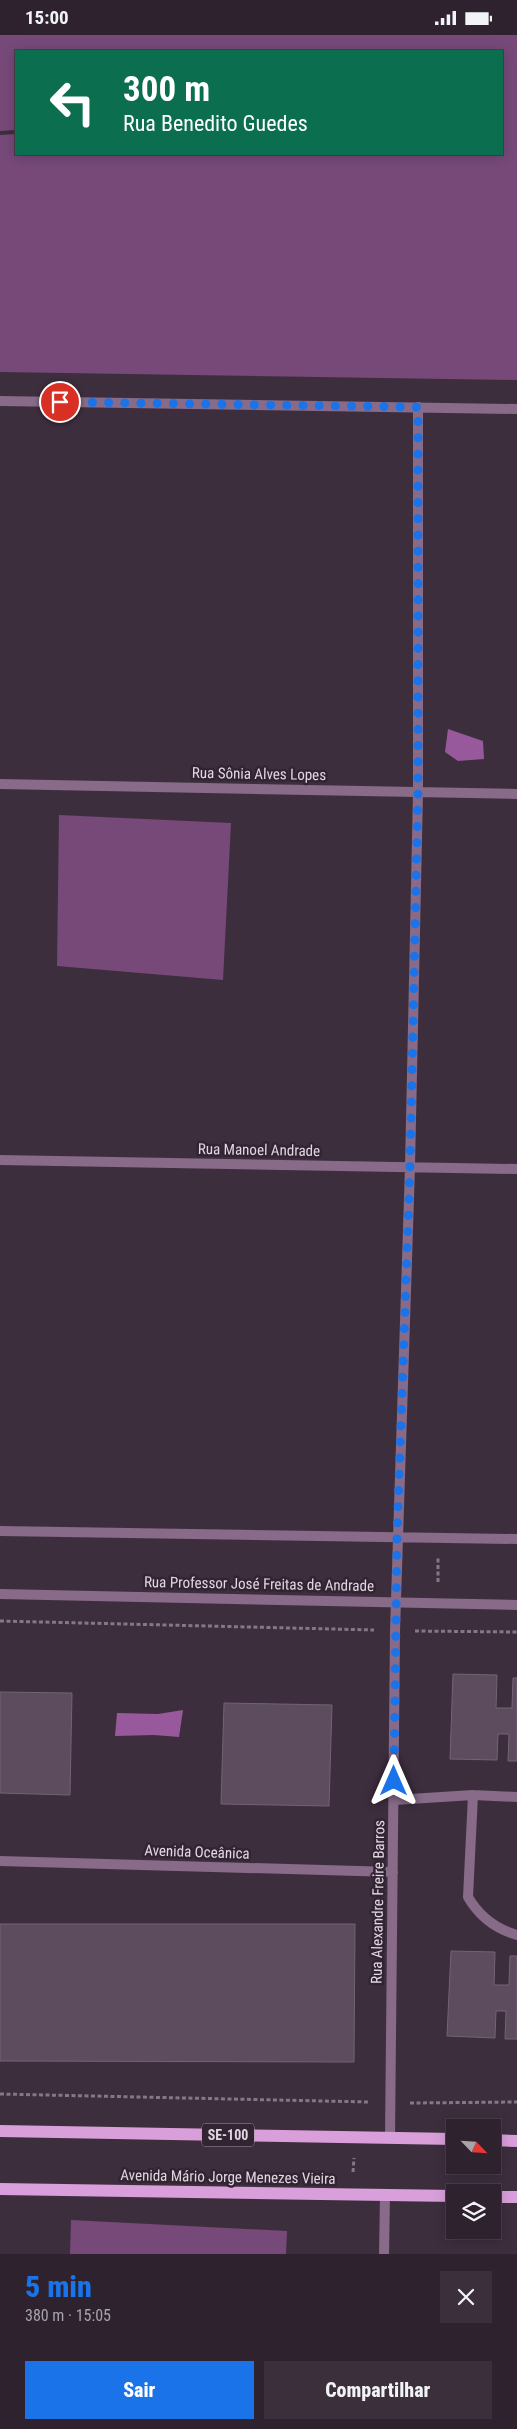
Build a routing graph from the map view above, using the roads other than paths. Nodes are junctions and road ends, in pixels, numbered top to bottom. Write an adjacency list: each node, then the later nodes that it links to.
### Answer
1 (0, 401): 2 (street)
2 (418, 407): 3 (street); 5 (street, Rua Alexandre Freire Barros)
3 (517, 409)
4 (0, 784): 5 (street, Rua Sônia Alves Lopes)
5 (418, 792): 6 (street, Rua Sônia Alves Lopes); 8 (street, Rua Alexandre Freire Barros)
6 (517, 794)
7 (0, 1160): 8 (street, Rua Manoel Andrade)
8 (410, 1167): 9 (street, Rua Manoel Andrade); 11 (street, Rua Alexandre Freire Barros)
9 (517, 1169)
10 (0, 1531): 11 (street)
11 (397, 1537): 12 (street); 14 (street, Rua Alexandre Freire Barros)
12 (517, 1539)
13 (0, 1594): 14 (street, Rua Professor José Freitas de Andrade)
14 (397, 1602): 15 (street, Rua Professor José Freitas de Andrade); 18 (street, Rua Alexandre Freire Barros)
15 (517, 1605)
16 (473, 1795): 17 (street); 18 (street); 21 (street)
17 (517, 1797)
18 (394, 1800): 20 (street, Rua Alexandre Freire Barros)
19 (0, 1861): 20 (street, Avenida Oceânica)
20 (393, 1873): 23 (street, Rua Alexandre Freire Barros)
21 (517, 1935)
22 (0, 2131): 23 (main road, SE-100)
23 (390, 2138): 24 (main road, SE-100)
24 (446, 2139)
25 (501, 2140): 26 (main road)
26 (517, 2141)
27 (0, 2189): 28 (main road, Avenida Mário Jorge Menezes Vieira)
28 (385, 2196): 29 (main road, Avenida Mário Jorge Menezes Vieira); 32 (street)
29 (446, 2196)
30 (501, 2197): 31 (main road)
31 (517, 2197)
32 (384, 2254)

